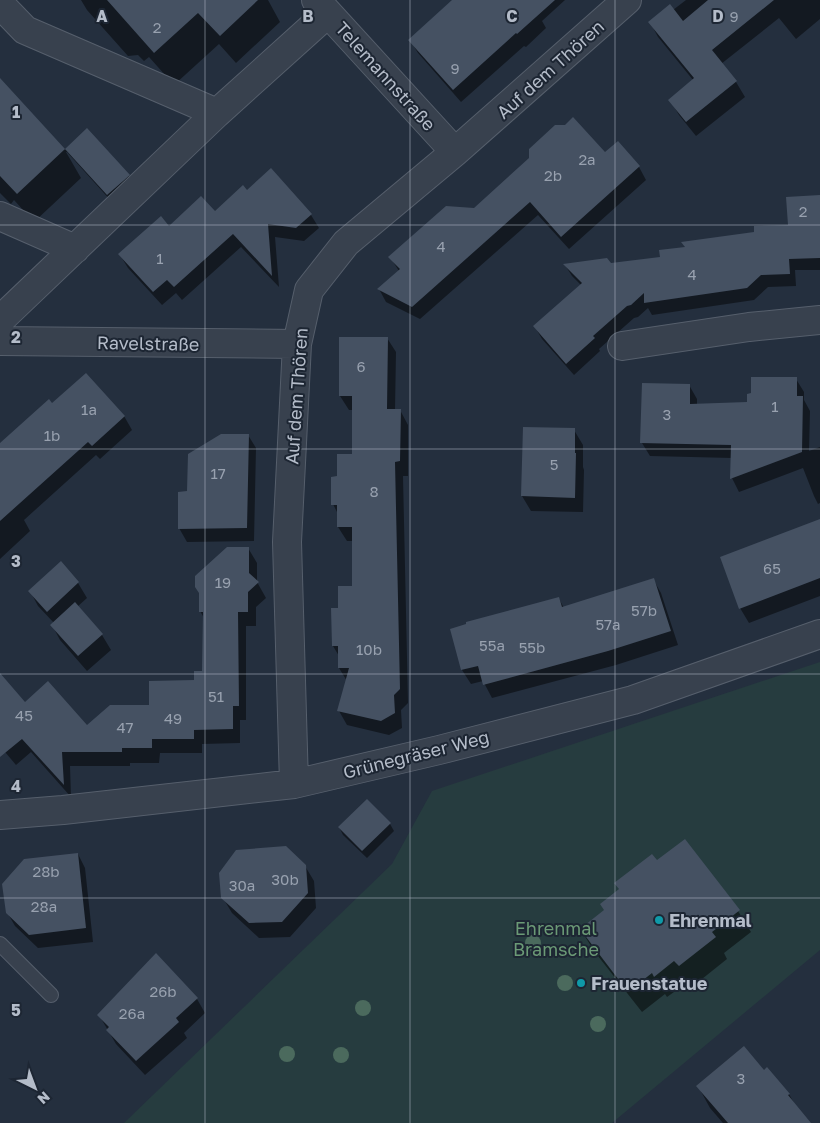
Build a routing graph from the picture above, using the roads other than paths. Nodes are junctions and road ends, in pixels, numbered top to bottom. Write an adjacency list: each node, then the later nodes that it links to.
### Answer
1 (627, 0): 5 (street, Auf dem Thören)
2 (0, 4): 4 (street)
3 (322, 6): 4 (street); 5 (street, Telemannstraße)
4 (217, 112): 7 (street)
5 (455, 152): 11 (street, Auf dem Thören)
6 (0, 216): 7 (street)
7 (74, 249): 8 (street)
8 (0, 320)
9 (820, 320): 12 (street)
10 (0, 341): 11 (street, Ravelstraße)
11 (297, 344): 14 (street, Auf dem Thören)
12 (622, 346)
13 (820, 634): 14 (street, Grünegräser Weg)
14 (294, 784): 15 (street, Grünegräser Weg)
15 (0, 815)
16 (0, 944): 17 (lane)
17 (51, 995)

